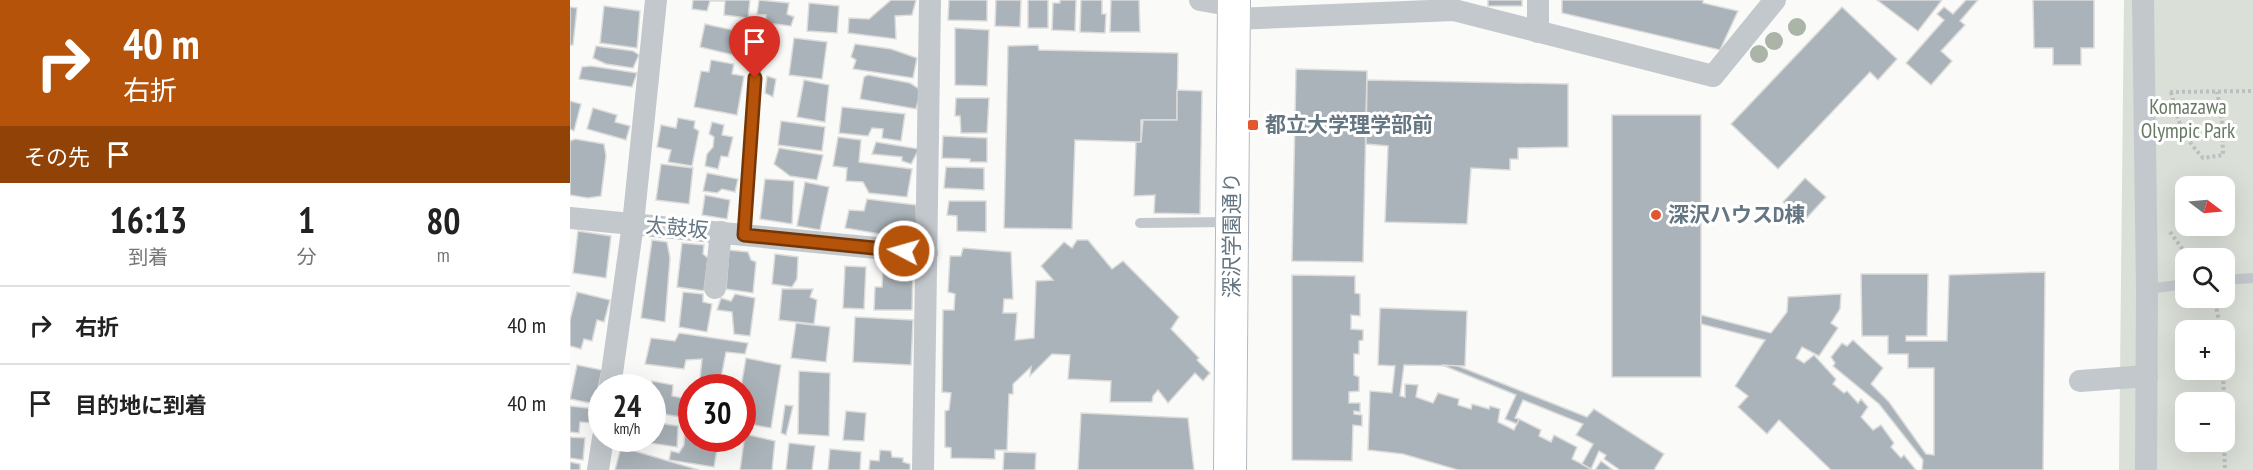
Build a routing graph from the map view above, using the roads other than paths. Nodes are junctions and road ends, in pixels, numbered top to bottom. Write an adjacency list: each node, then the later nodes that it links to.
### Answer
1 (656, 0): 13 (street)
2 (930, 0): 16 (street)
3 (1200, 0): 7 (street)
4 (1538, 0): 8 (street)
5 (1774, 0): 8 (street)
6 (2143, 0): 21 (street)
7 (1234, 9): 8 (street); 11 (street, 深沢学園通り)
8 (1538, 32)
9 (759, 33): 15 (lane)
10 (570, 218): 13 (street, 太鼓坂)
11 (1232, 222): 12 (lane); 28 (street, 深沢学園通り)
12 (1140, 223)
13 (633, 224): 14 (street, 太鼓坂); 22 (street)
14 (721, 232): 15 (street, 太鼓坂); 20 (street)
15 (744, 235): 16 (street, 太鼓坂)
16 (927, 253): 27 (street)
17 (2253, 278): 18 (lane)
18 (2235, 279)
19 (2175, 285): 21 (lane)
20 (715, 288)
21 (2147, 289): 23 (street)
22 (612, 374)
23 (2147, 376): 24 (street); 29 (street)
24 (2080, 381)
25 (601, 452): 26 (street)
26 (598, 470)
27 (923, 470)
28 (1230, 470)
29 (2146, 470)

